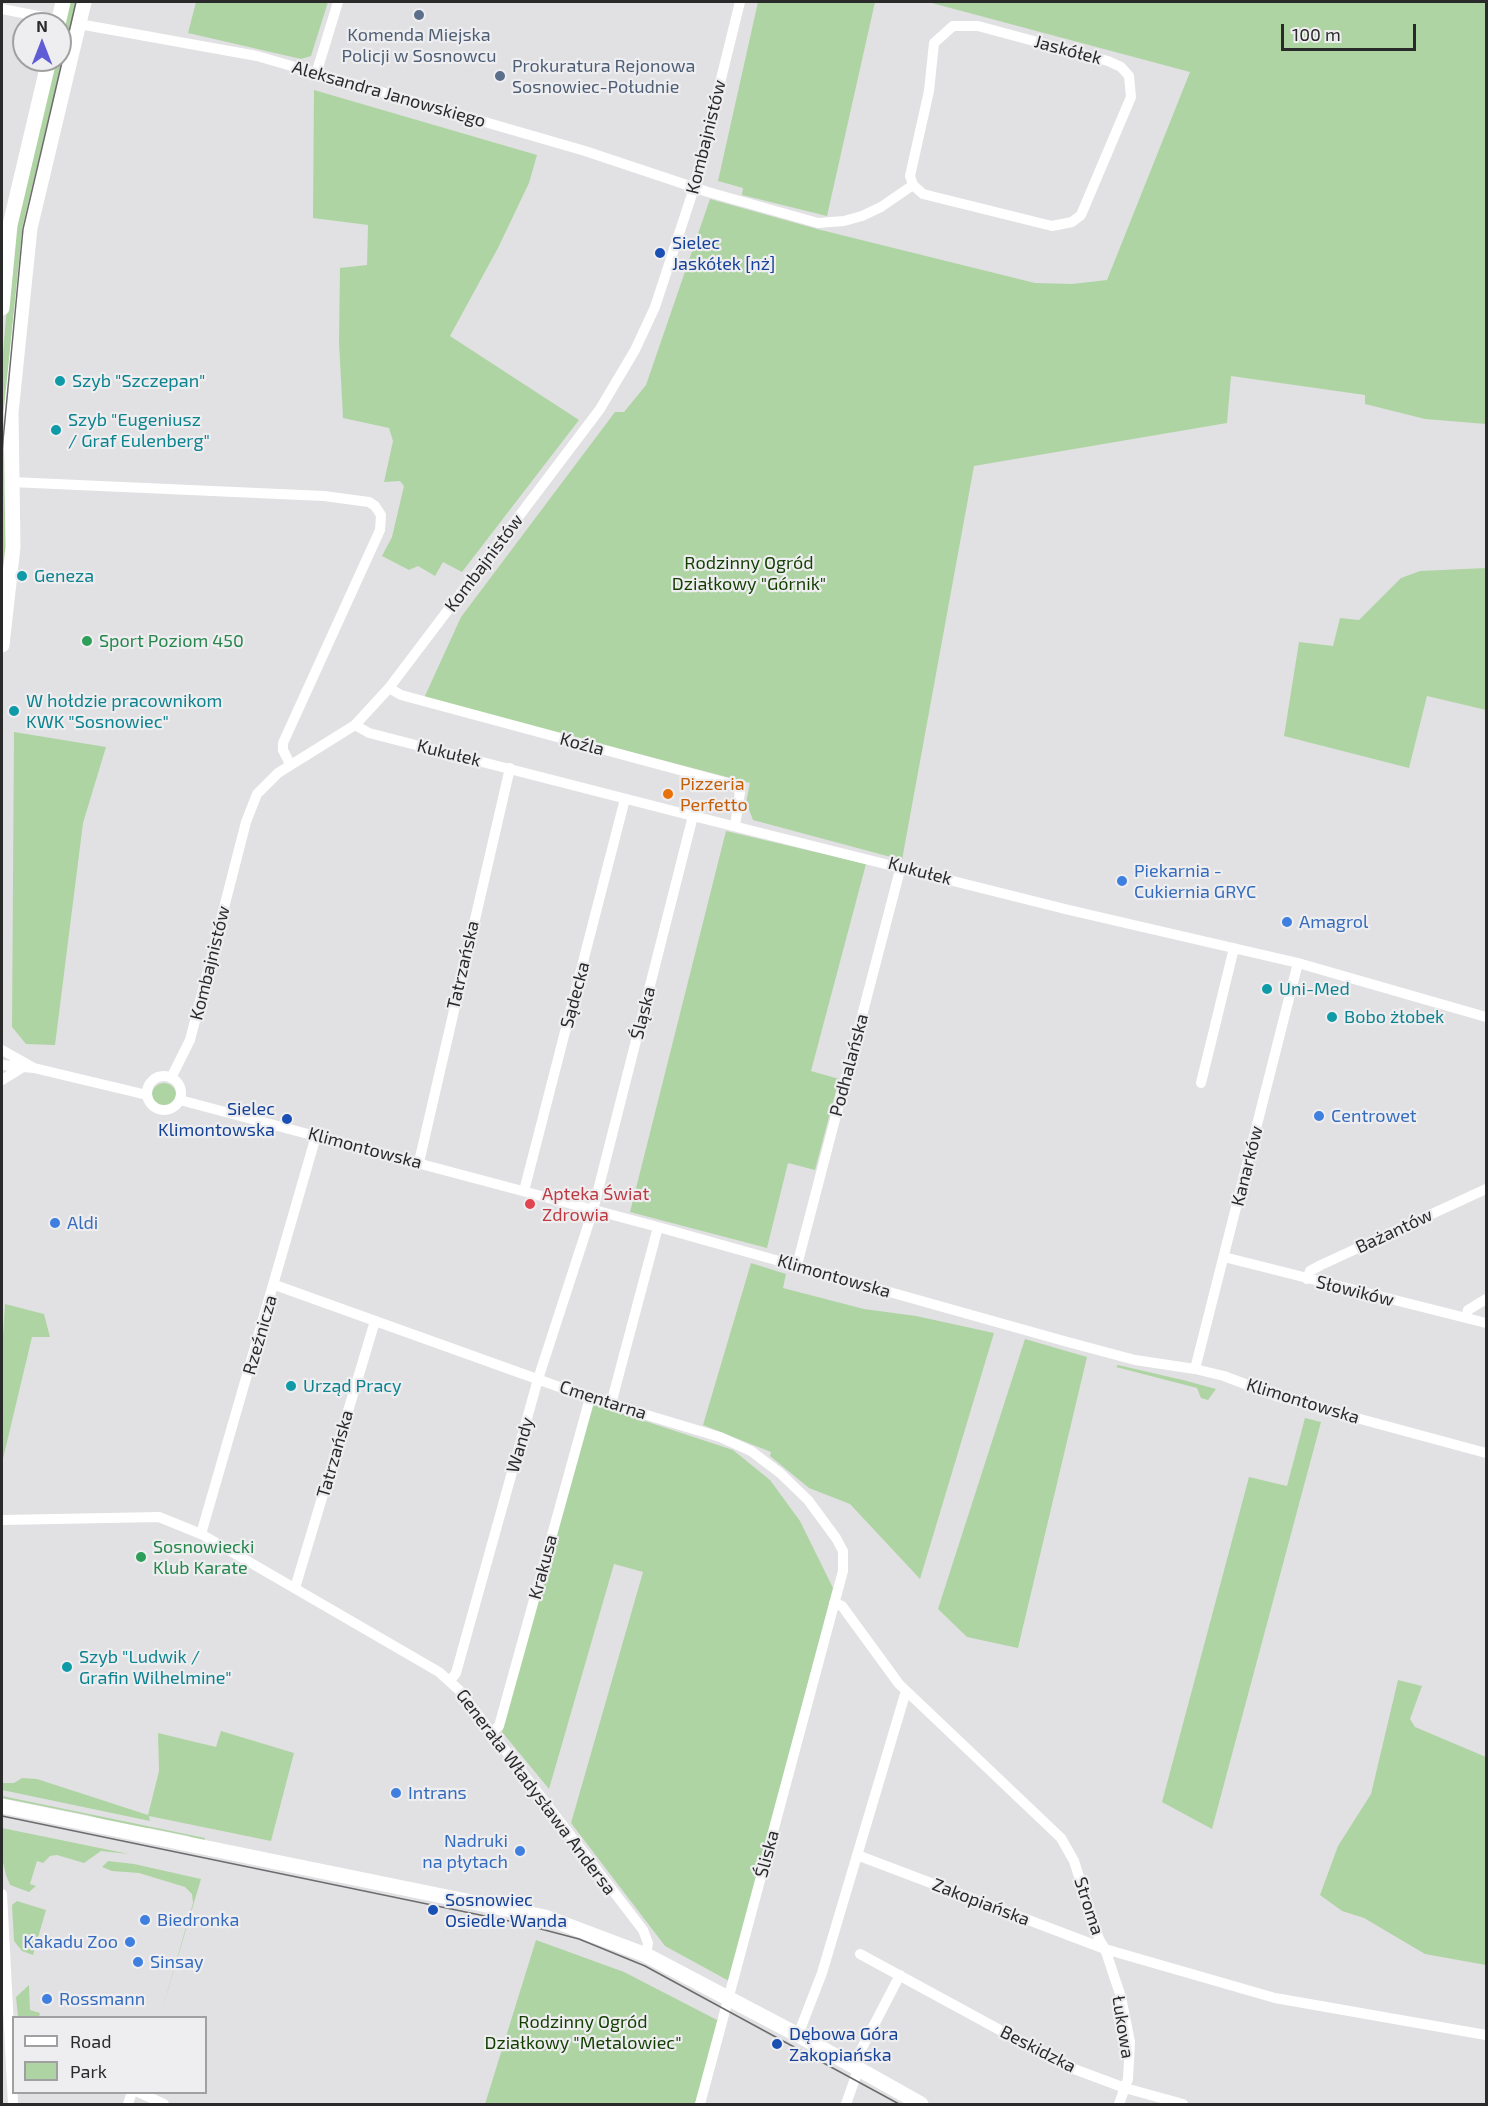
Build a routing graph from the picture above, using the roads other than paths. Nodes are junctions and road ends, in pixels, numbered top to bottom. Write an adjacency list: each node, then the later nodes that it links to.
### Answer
1 (84, 2): 4 (main road)
2 (338, 2): 6 (street)
3 (740, 2): 8 (street, Kombajnistów)
4 (79, 24): 6 (street, Aleksandra Janowskiego); 10 (main road)
5 (46, 72): 9 (main road)
6 (316, 74): 8 (street, Aleksandra Janowskiego)
7 (913, 185): 7 (street, Jaskółek); 8 (street)
8 (694, 188): 12 (street, Kombajnistów)
9 (2, 308)
10 (11, 482): 11 (main road); 14 (street)
11 (2, 645)
12 (389, 688): 13 (street, Kombajnistów); 18 (street, Koźla)
13 (355, 725): 14 (street, Kombajnistów); 15 (street, Kukułek)
14 (290, 764): 27 (street, Kombajnistów)
15 (510, 768): 16 (street, Kukułek); 33 (street, Tatrzańska)
16 (626, 799): 17 (street, Kukułek); 35 (street, Sądecka)
17 (693, 816): 18 (street, Kukułek); 36 (street, Śląska)
18 (735, 826): 19 (street, Kukułek)
19 (901, 866): 20 (street, Kukułek); 39 (street, Podhalańska)
20 (1234, 948): 21 (street, Kukułek); 29 (street)
21 (1298, 963): 22 (street, Kukułek); 38 (street, Kanarków)
22 (1486, 1017)
23 (2, 1050): 25 (street)
24 (2, 1065): 26 (street)
25 (34, 1068): 26 (street); 30 (street)
26 (20, 1069): 28 (street)
27 (171, 1078): 30 (street); 31 (street)
28 (2, 1080)
29 (1201, 1083)
30 (147, 1095): 31 (street)
31 (180, 1100): 32 (street, Klimontowska)
32 (316, 1136): 33 (street, Klimontowska); 41 (street, Rzeźnicza)
33 (419, 1162): 35 (street, Klimontowska)
34 (1486, 1189): 40 (street, Bażantów)
35 (524, 1191): 36 (street, Klimontowska)
36 (593, 1210): 37 (street, Klimontowska); 47 (street, Wandy)
37 (658, 1227): 39 (street, Klimontowska); 49 (street)
38 (1224, 1257): 40 (street, Słowików); 46 (street, Kanarków)
39 (797, 1265): 46 (street, Klimontowska)
40 (1307, 1279): 43 (street, Słowików)
41 (275, 1285): 44 (street, Cmentarna); 52 (street, Rzeźnicza)
42 (1486, 1299): 43 (street)
43 (1467, 1318): 45 (street, Słowików)
44 (375, 1321): 47 (street, Cmentarna); 53 (street, Tatrzańska)
45 (1486, 1323)
46 (1195, 1368): 50 (street, Klimontowska)
47 (538, 1379): 48 (street, Cmentarna); 55 (street, Wandy)
48 (590, 1398): 49 (street, Cmentarna); 57 (street, Krakusa)
49 (611, 1404): 54 (street, Cmentarna)
50 (1486, 1454)
51 (2, 1520): 52 (street, Generała Władysława Andersa)
52 (201, 1534): 53 (street, Generała Władysława Andersa)
53 (295, 1588): 55 (street, Generała Władysława Andersa)
54 (834, 1603): 56 (street, Stroma); 65 (street, Śliska)
55 (450, 1681): 57 (street, Generała Władysława Andersa)
56 (906, 1691): 59 (street); 61 (street, Stroma)
57 (492, 1732): 63 (street, Generała Władysława Andersa)
58 (2, 1806): 63 (main road)
59 (857, 1855): 61 (street, Zakopiańska); 67 (street)
60 (2, 1894): 66 (street)
61 (1105, 1949): 68 (street, Stroma); 70 (street, Łukowa)
62 (860, 1954): 64 (street, Beskidzka)
63 (646, 1955): 65 (main road)
64 (900, 1976): 69 (street); 70 (street, Beskidzka)
65 (729, 1999): 67 (main road); 73 (street, Śliska)
66 (12, 2033)
67 (798, 2035): 69 (main road)
68 (1486, 2035)
69 (855, 2069): 74 (street); 75 (main road)
70 (1125, 2088): 76 (street, Łukowa); 77 (street, Beskidzka)
71 (142, 2094): 72 (street)
72 (164, 2104)
73 (700, 2104)
74 (846, 2104)
75 (921, 2104)
76 (1119, 2104)
77 (1183, 2104)

